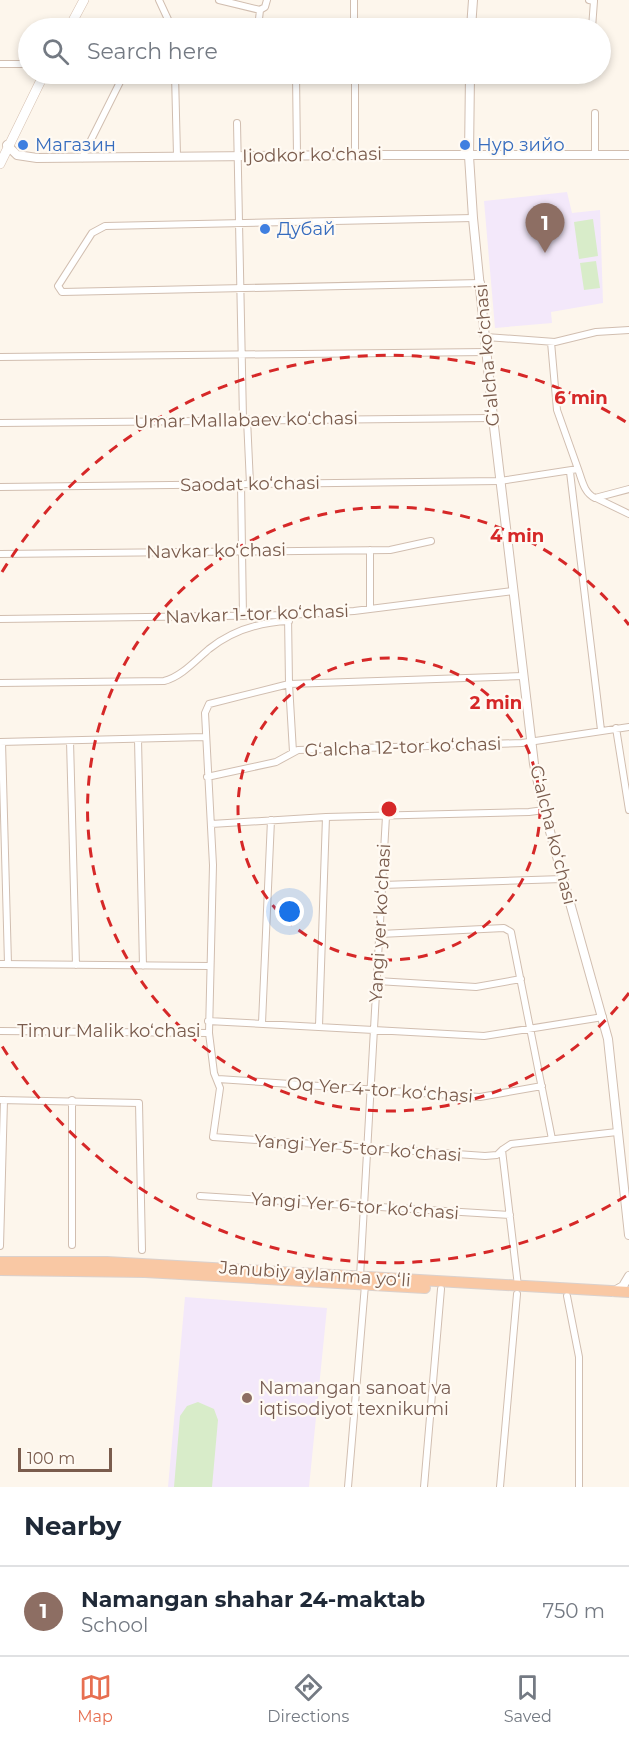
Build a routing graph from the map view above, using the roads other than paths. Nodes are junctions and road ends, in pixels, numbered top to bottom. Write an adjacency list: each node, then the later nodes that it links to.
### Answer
1 (84, 0): 9 (main road)
2 (219, 0): 8 (street)
3 (267, 0): 8 (street)
4 (354, 0): 12 (street)
5 (472, 0): 13 (street)
6 (593, 0): 14 (street)
7 (161, 1): 10 (street)
8 (260, 10): 11 (street)
9 (74, 18)
10 (168, 18)
11 (259, 18)
12 (354, 18)
13 (471, 18)
14 (592, 18)
15 (0, 64): 16 (street)
16 (18, 64)
17 (38, 84): 25 (main road)
18 (119, 84): 33 (street)
19 (175, 84): 30 (street)
20 (296, 84): 27 (street)
21 (355, 84): 26 (street)
22 (470, 84): 32 (street, Gʻalcha koʻchasi)
23 (595, 113): 28 (street)
24 (237, 123): 31 (street)
25 (3, 143): 33 (street, Ijodkor koʻchasi); 34 (main road)
26 (356, 154): 27 (street, Ijodkor koʻchasi); 32 (street, Ijodkor koʻchasi)
27 (297, 155): 31 (street, Ijodkor koʻchasi)
28 (595, 155): 29 (street, Ijodkor koʻchasi); 32 (street, Ijodkor koʻchasi)
29 (629, 155)
30 (177, 156): 31 (street, Ijodkor koʻchasi); 33 (street, Ijodkor koʻchasi)
31 (237, 156): 36 (street)
32 (469, 156): 35 (street, Gʻalcha koʻchasi)
33 (82, 158)
34 (0, 164)
35 (473, 218): 36 (street); 37 (street, Gʻalcha koʻchasi)
36 (238, 223): 38 (street); 38 (street)
37 (481, 283): 38 (street); 40 (street, Gʻalcha koʻchasi)
38 (239, 287): 43 (street)
39 (629, 330): 41 (street)
40 (486, 337): 41 (street); 42 (street, Gʻalcha koʻchasi)
41 (551, 342): 48 (street)
42 (487, 352): 43 (street); 45 (street, Gʻalcha koʻchasi)
43 (241, 354): 44 (street); 46 (street)
44 (0, 357)
45 (493, 418): 46 (street, Umar Mallabaev koʻchasi); 50 (street, Gʻalcha koʻchasi)
46 (245, 419): 47 (street, Umar Mallabaev koʻchasi); 52 (street)
47 (0, 423)
48 (578, 469): 49 (street, Saodat koʻchasi); 55 (street)
49 (570, 472): 50 (street, Saodat koʻchasi); 71 (street)
50 (500, 481): 52 (street, Saodat koʻchasi); 61 (street, Gʻalcha koʻchasi)
51 (241, 484): 52 (street, Saodat koʻchasi); 53 (street, Saodat koʻchasi); 58 (street)
52 (250, 484)
53 (0, 487)
54 (629, 489): 55 (street)
55 (596, 498): 56 (street)
56 (629, 514)
57 (431, 541): 59 (street, Navkar koʻchasi)
58 (242, 550): 59 (street, Navkar koʻchasi); 60 (street, Navkar koʻchasi); 63 (street)
59 (370, 550): 62 (street)
60 (0, 554)
61 (513, 591): 62 (street, Navkar 1-tor koʻchasi); 66 (street, Gʻalcha koʻchasi)
62 (370, 609): 64 (street, Navkar 1-tor koʻchasi)
63 (243, 616): 64 (street, Navkar 1-tor koʻchasi); 65 (street, Navkar 1-tor koʻchasi)
64 (288, 618): 67 (street); 68 (street)
65 (0, 619)
66 (523, 676): 68 (street); 76 (street, Gʻalcha koʻchasi)
67 (0, 683)
68 (289, 684): 72 (street); 77 (street)
69 (629, 727): 70 (street, Gʻalcha 12-tor koʻchasi)
70 (616, 728): 71 (street, Gʻalcha 12-tor koʻchasi); 80 (street)
71 (602, 730): 76 (street, Gʻalcha 12-tor koʻchasi)
72 (205, 737): 73 (street); 78 (street)
73 (138, 739): 74 (street); 90 (street)
74 (70, 741): 75 (street); 89 (street)
75 (1, 742): 88 (street)
76 (532, 742): 77 (street, Gʻalcha 12-tor koʻchasi); 79 (street, Gʻalcha koʻchasi)
77 (293, 752): 78 (street, Gʻalcha 12-tor koʻchasi)
78 (207, 777): 84 (street)
79 (544, 810): 82 (street); 85 (street, Gʻalcha koʻchasi)
80 (629, 810)
81 (326, 816): 82 (street); 83 (street); 97 (street)
82 (386, 816): 86 (street, Yangi yer koʻchasi)
83 (271, 820): 84 (street); 96 (street)
84 (211, 824): 91 (street)
85 (563, 879): 86 (street); 94 (street, Gʻalcha koʻchasi)
86 (382, 885): 87 (street, Yangi yer koʻchasi)
87 (380, 934): 92 (street); 93 (street, Yangi yer koʻchasi)
88 (4, 964): 89 (street)
89 (76, 965): 90 (street)
90 (143, 966): 91 (street)
91 (209, 966): 95 (street)
92 (521, 979): 93 (street); 98 (street)
93 (377, 981): 99 (street, Yangi yer koʻchasi)
94 (603, 1017): 98 (street); 107 (street, Gʻalcha koʻchasi)
95 (208, 1021): 96 (street); 101 (street, Timur Malik koʻchasi)
96 (262, 1023): 97 (street)
97 (319, 1026): 99 (street)
98 (530, 1029): 99 (street); 103 (street)
99 (374, 1030): 104 (street, Yangi yer koʻchasi)
100 (0, 1031): 101 (street, Timur Malik koʻchasi)
101 (209, 1033): 102 (street)
102 (218, 1079): 104 (street, Oq Yer 4-tor koʻchasi); 109 (street, Yangi Yer 5-tor koʻchasi)
103 (542, 1086): 104 (street, Oq Yer 4-tor koʻchasi); 108 (street)
104 (372, 1088): 109 (street, Yangi yer koʻchasi)
105 (2, 1100): 106 (street); 117 (street)
106 (72, 1100): 116 (street); 118 (street)
107 (617, 1132): 108 (street); 111 (street, Gʻalcha koʻchasi)
108 (552, 1139): 110 (street)
109 (367, 1148): 110 (street, Yangi Yer 5-tor koʻchasi); 113 (street, Yangi yer koʻchasi)
110 (502, 1150): 114 (street)
111 (626, 1168): 115 (street, Gʻalcha koʻchasi)
112 (200, 1196): 113 (street, Yangi Yer 6-tor koʻchasi)
113 (364, 1207): 114 (street, Yangi Yer 6-tor koʻchasi); 122 (street, Yangi yer koʻchasi)
114 (510, 1215): 124 (street)
115 (629, 1235)
116 (72, 1245)
117 (0, 1246)
118 (142, 1251)
119 (0, 1262): 122 (highway, Janubiy aylanma yoʻli)
120 (0, 1270): 122 (highway, Janubiy aylanma yoʻli)
121 (629, 1276): 125 (street)
122 (363, 1281): 123 (highway, Janubiy aylanma yoʻli); 124 (highway, Janubiy aylanma yoʻli); 129 (street, Yangi yer koʻchasi)
123 (441, 1289): 124 (highway, Janubiy aylanma yoʻli); 130 (street)
124 (518, 1290): 125 (highway, Janubiy aylanma yoʻli); 127 (highway, Janubiy aylanma yoʻli); 131 (street)
125 (613, 1292): 126 (highway, Janubiy aylanma yoʻli)
126 (629, 1292)
127 (567, 1296): 128 (highway, Janubiy aylanma yoʻli); 132 (street)
128 (629, 1300)
129 (348, 1487)
130 (424, 1487)
131 (500, 1487)
132 (579, 1487)

